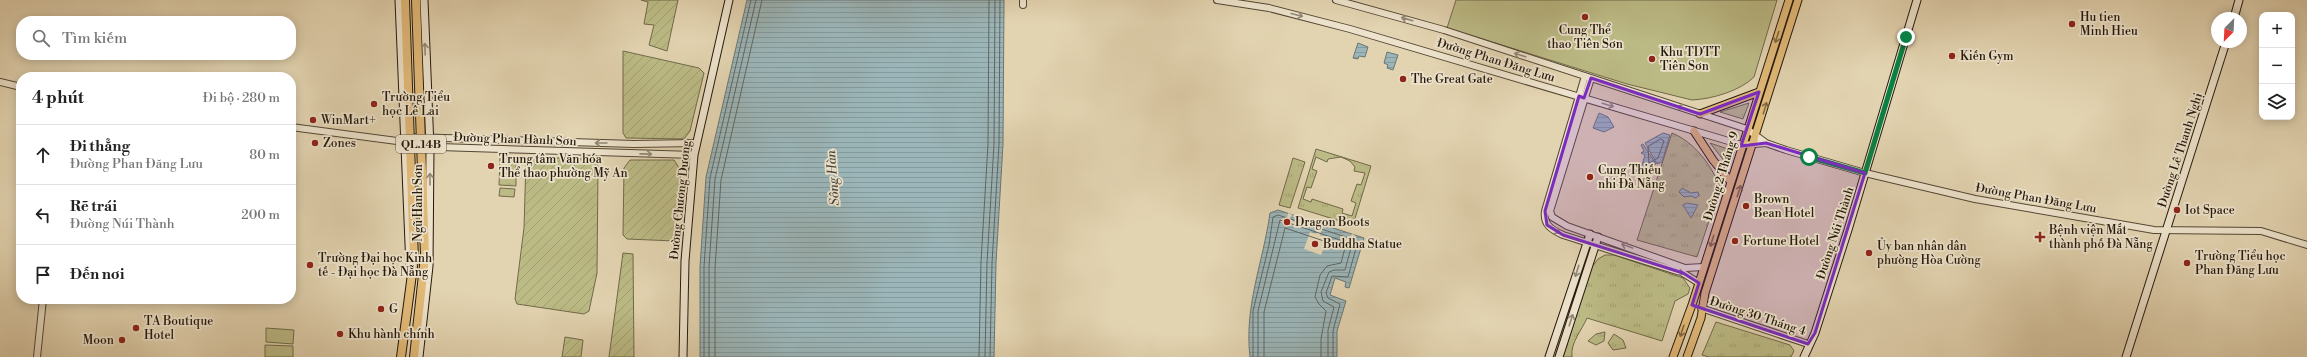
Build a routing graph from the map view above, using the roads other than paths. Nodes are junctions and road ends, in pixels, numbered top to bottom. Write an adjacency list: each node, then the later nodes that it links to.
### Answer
1 (399, 0): 24 (main road, Ngũ Hành Sơn)
2 (406, 0): 24 (highway, QL.14B)
3 (416, 0): 25 (highway, QL.14B)
4 (424, 0): 25 (main road, Ngũ Hành Sơn, one-way to 4)
5 (729, 0): 26 (main road, Đường Chương Dương)
6 (1218, 0): 18 (street, Đường Phan Đăng Lưu, one-way to 18)
7 (1336, 0): 14 (street, Đường Phan Đăng Lưu, one-way to 7)
8 (1789, 0): 17 (main road, Đường 2 Tháng 9, one-way to 17)
9 (1798, 0): 23 (main road, Đường 2 Tháng 9, one-way to 9)
10 (1917, 0): 31 (main road, Đường Núi Thành)
11 (2239, 0): 12 (main road)
12 (2236, 12)
13 (2224, 48): 33 (main road, Đường Lê Thanh Nghị)
14 (1588, 77): 18 (street); 19 (street, Đường Phan Đăng Lưu, one-way to 14)
15 (0, 82): 16 (street)
16 (16, 86)
17 (1759, 92): 19 (main road); 21 (main road, Đường 2 Tháng 9)
18 (1582, 97): 22 (street, Đường Phan Đăng Lưu, one-way to 22); 34 (street); 36 (street, one-way to 36)
19 (1700, 114): 21 (street, Đường Phan Đăng Lưu)
20 (296, 128): 24 (street, Đường Phan Hành Sơn)
21 (1747, 129): 23 (street, Đường Phan Đăng Lưu); 28 (main road, Đường 2 Tháng 9)
22 (1694, 131): 28 (street, Đường Phan Đăng Lưu); 32 (main road)
23 (1756, 136): 27 (street, Đường Phan Đăng Lưu); 29 (main road, Đường 2 Tháng 9)
24 (405, 141): 25 (street, Đường Phan Hành Sơn); 48 (main road, Ngũ Hành Sơn); 49 (highway, Ngũ Hành Sơn / QL.14B)
25 (425, 142): 26 (street, Đường Phan Hành Sơn, one-way to 25); 30 (street, Đường Phan Hành Sơn, one-way to 30); 50 (highway, QL.14B); 51 (main road, Ngũ Hành Sơn, one-way to 25)
26 (696, 143): 30 (main road, Đường Chương Dương)
27 (1766, 143): 29 (street, Đường Phan Đăng Lưu); 31 (street, Đường Phan Đăng Lưu)
28 (1742, 145): 29 (street, Đường Phan Đăng Lưu); 32 (main road, Đường 2 Tháng 9)
29 (1753, 145): 45 (main road, Đường 2 Tháng 9, one-way to 29)
30 (694, 155): 52 (main road, Đường Chương Dương)
31 (1865, 173): 33 (street, Đường Phan Đăng Lưu); 46 (main road, Đường Núi Thành)
32 (1731, 182): 39 (main road, Đường 2 Tháng 9, one-way to 39)
33 (2166, 231): 37 (street, Đường Phan Đăng Lưu); 58 (main road, Đường Lê Thanh Nghị)
34 (1590, 234): 35 (street); 36 (main road)
35 (1598, 236): 38 (main road); 39 (street, one-way to 35)
36 (1586, 242): 38 (street); 41 (main road, one-way to 41)
37 (2307, 245)
38 (1595, 246): 40 (street, one-way to 40); 42 (main road)
39 (1704, 268): 40 (main road, Đường 2 Tháng 9)
40 (1699, 283): 44 (main road, Đường 2 Tháng 9)
41 (1569, 296): 42 (main road); 53 (main road)
42 (1578, 299): 54 (main road, one-way to 42)
43 (43, 304): 47 (street)
44 (1692, 305): 45 (main road); 55 (main road, Đường 2 Tháng 9, one-way to 55)
45 (1701, 308): 46 (street, Đường 30 Tháng 4); 56 (main road, Đường 2 Tháng 9)
46 (1808, 344): 57 (main road, Đường Núi Thành)
47 (37, 357)
48 (398, 357)
49 (401, 357)
50 (414, 357)
51 (419, 357)
52 (683, 357)
53 (1549, 357)
54 (1559, 357)
55 (1673, 357)
56 (1687, 357)
57 (1804, 357)
58 (2126, 357)

